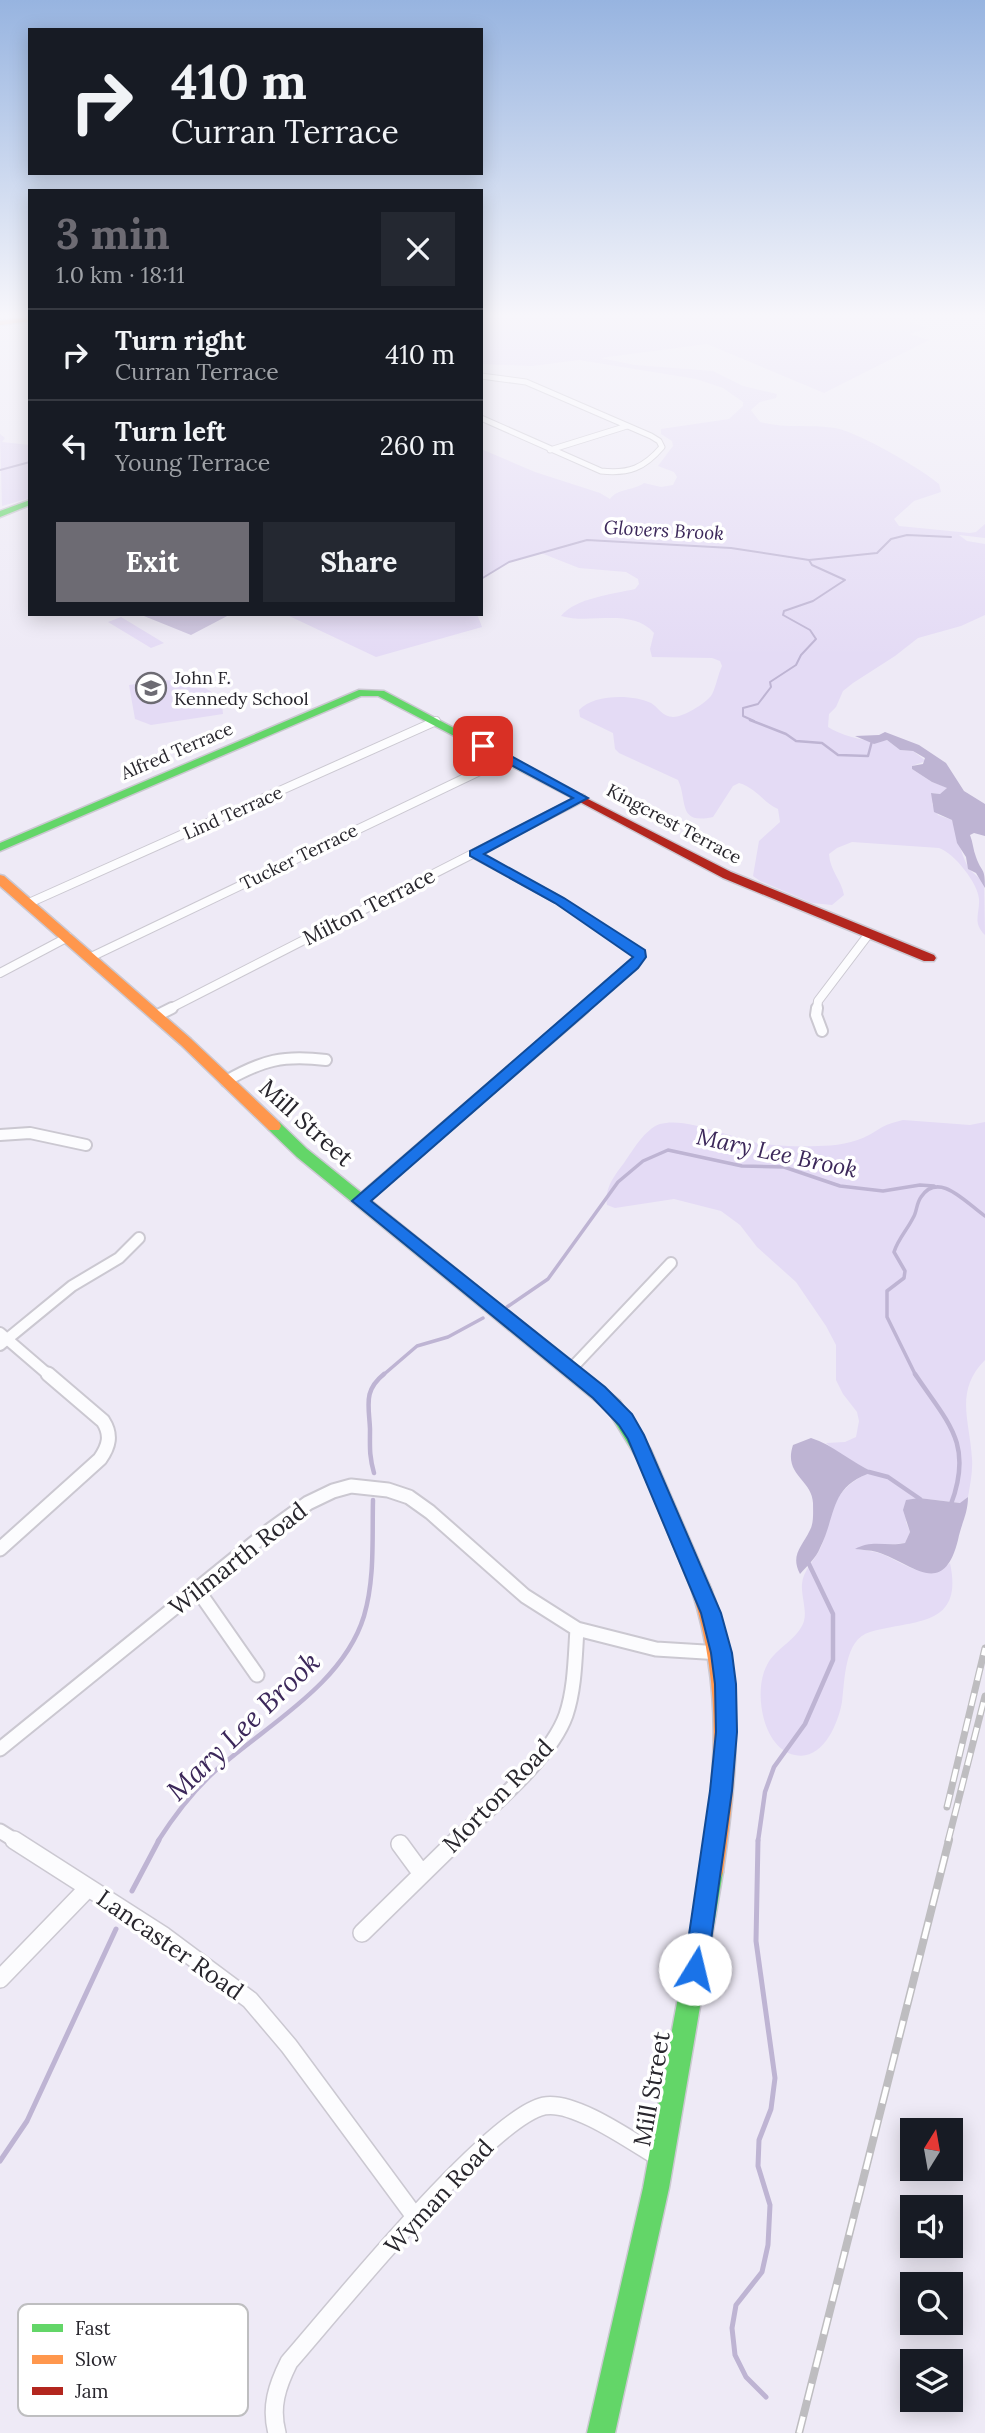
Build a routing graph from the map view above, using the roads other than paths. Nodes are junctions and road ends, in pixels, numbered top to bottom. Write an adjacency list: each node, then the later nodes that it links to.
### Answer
1 (510, 430): 4 (street)
2 (616, 430): 4 (street)
3 (635, 430): 4 (street)
4 (550, 450)
5 (28, 503): 6 (street)
6 (1, 513)
7 (370, 692): 8 (street, Kingcrest Terrace); 11 (street, Alfred Terrace)
8 (436, 721): 9 (street, Kingcrest Terrace); 14 (street, Lind Terrace)
9 (507, 758): 10 (street, Kingcrest Terrace); 17 (street, Tucker Terrace)
10 (582, 798): 12 (street, Milton Terrace); 15 (street, Kingcrest Terrace)
11 (0, 847)
12 (474, 854): 20 (street, Milton Terrace); 26 (street)
13 (0, 879): 14 (street, Mill Street)
14 (29, 903): 16 (street, Mill Street)
15 (868, 935): 18 (street, Kingcrest Terrace); 21 (street)
16 (68, 937): 17 (street, Mill Street); 19 (street)
17 (91, 957): 20 (street, Mill Street)
18 (929, 958)
19 (0, 973)
20 (156, 1016): 23 (street, Mill Street)
21 (821, 1031)
22 (326, 1060): 23 (street)
23 (226, 1081): 26 (street, Mill Street)
24 (0, 1135): 25 (street)
25 (86, 1145)
26 (360, 1201): 30 (street, Mill Street)
27 (139, 1238): 29 (street)
28 (671, 1263): 30 (street)
29 (2, 1339): 31 (street)
30 (571, 1369): 34 (street, Mill Street)
31 (0, 1549)
32 (197, 1589): 33 (street, Wilmarth Road); 35 (street); 36 (street, Wilmarth Road)
33 (577, 1629): 34 (street, Wilmarth Road); 39 (street, Morton Road)
34 (721, 1653): 43 (street, Mill Street)
35 (257, 1675)
36 (0, 1749)
37 (0, 1831): 40 (street, Lancaster Road)
38 (400, 1844): 39 (street)
39 (422, 1874): 41 (street, Morton Road)
40 (88, 1888): 42 (street); 44 (street, Lancaster Road)
41 (362, 1933)
42 (0, 1979)
43 (663, 2160): 44 (street, Wyman Road); 46 (street, Mill Street)
44 (416, 2218): 45 (street, Wyman Road)
45 (277, 2433)
46 (601, 2433)

